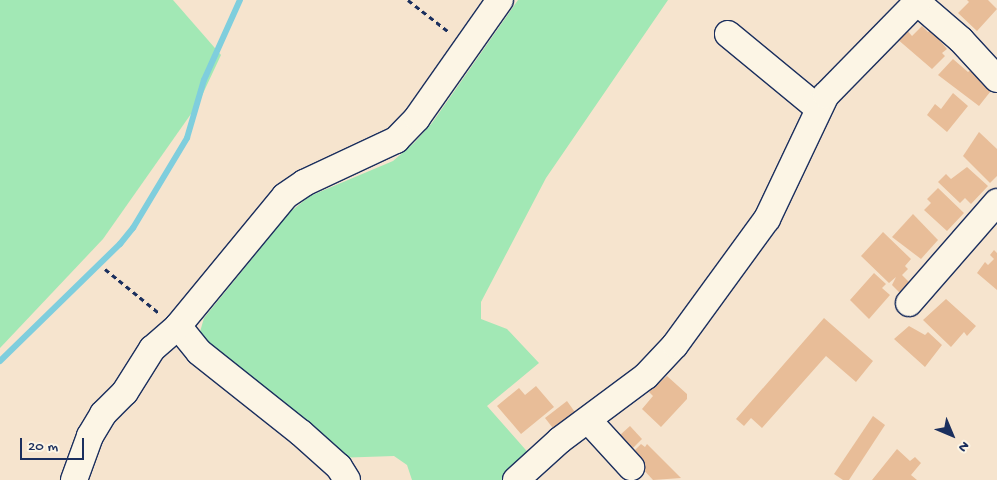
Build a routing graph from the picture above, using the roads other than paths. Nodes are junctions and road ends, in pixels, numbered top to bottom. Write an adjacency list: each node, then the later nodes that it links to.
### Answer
1 (500, 0): 8 (street)
2 (918, 1): 4 (street); 5 (street)
3 (728, 34): 5 (street)
4 (997, 79)
5 (820, 105): 9 (street)
6 (997, 202): 7 (street)
7 (909, 303)
8 (178, 326): 11 (street); 12 (street)
9 (588, 420): 10 (street); 13 (street)
10 (631, 467)
11 (74, 480)
12 (347, 480)
13 (516, 480)

